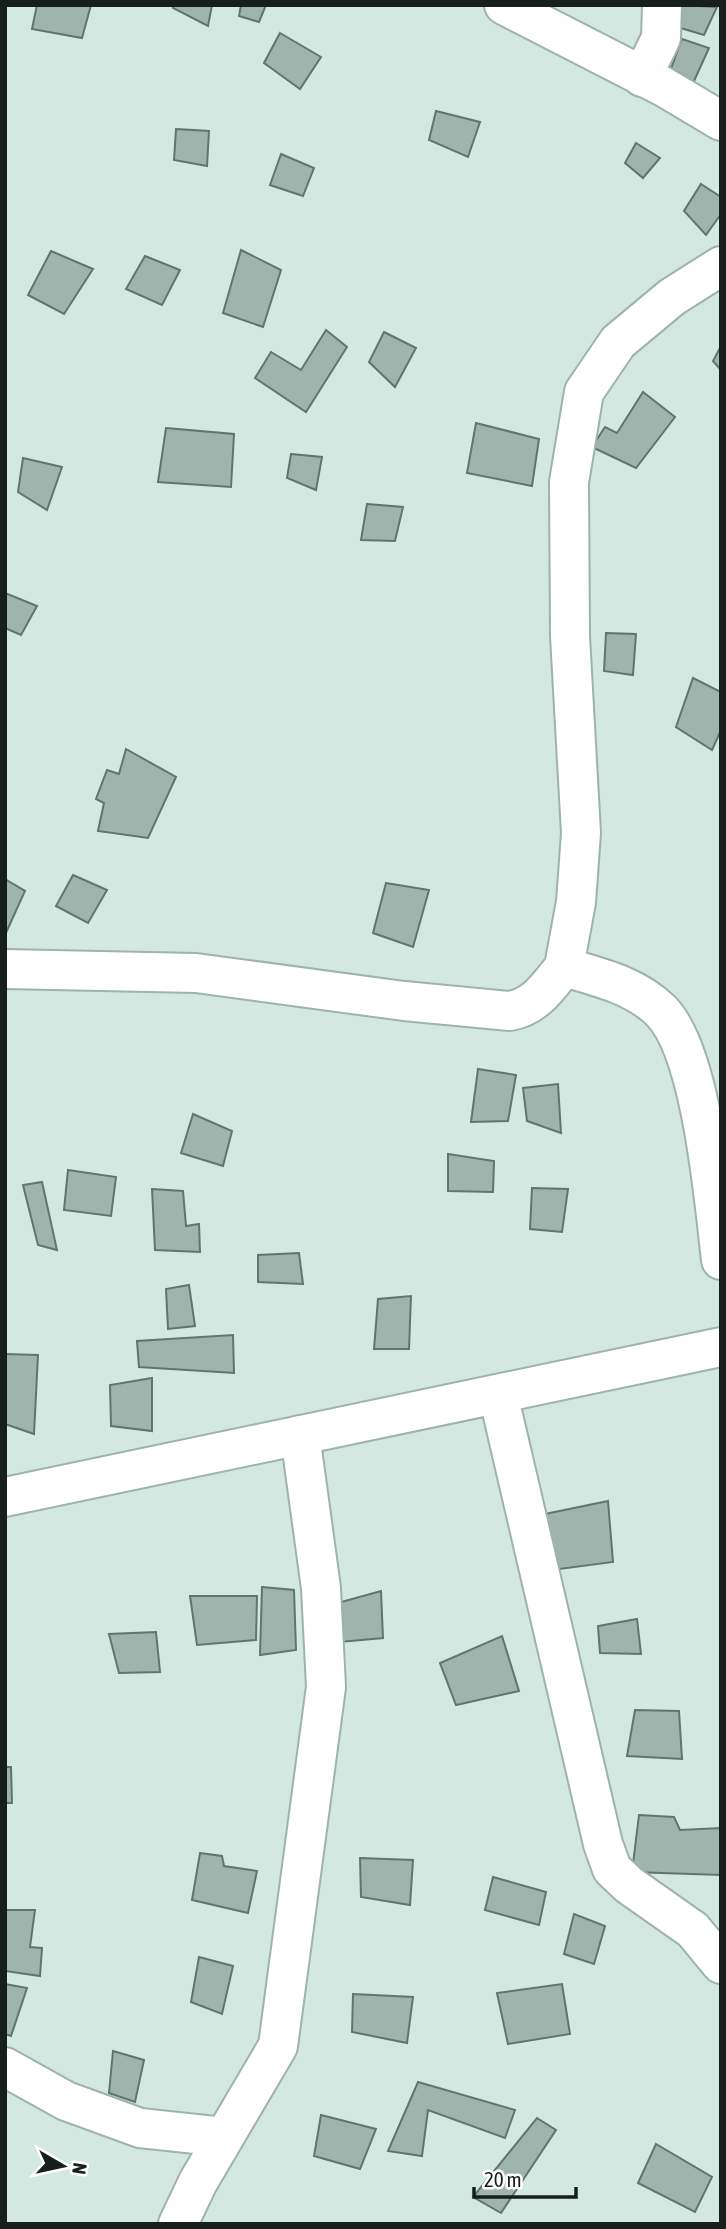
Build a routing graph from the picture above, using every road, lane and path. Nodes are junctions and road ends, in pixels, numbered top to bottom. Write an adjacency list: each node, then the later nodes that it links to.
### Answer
1 (504, 5): 3 (street)
2 (662, 5): 3 (street)
3 (642, 77): 4 (street)
4 (721, 121)
5 (721, 266): 6 (street)
6 (564, 967): 7 (street); 8 (street)
7 (5, 969)
8 (721, 1260)
9 (721, 1347): 10 (street)
10 (498, 1394): 11 (street); 13 (street)
11 (300, 1435): 12 (street); 15 (street)
12 (5, 1497)
13 (721, 1964)
14 (5, 2067): 15 (street)
15 (224, 2137): 16 (street)
16 (178, 2224)

